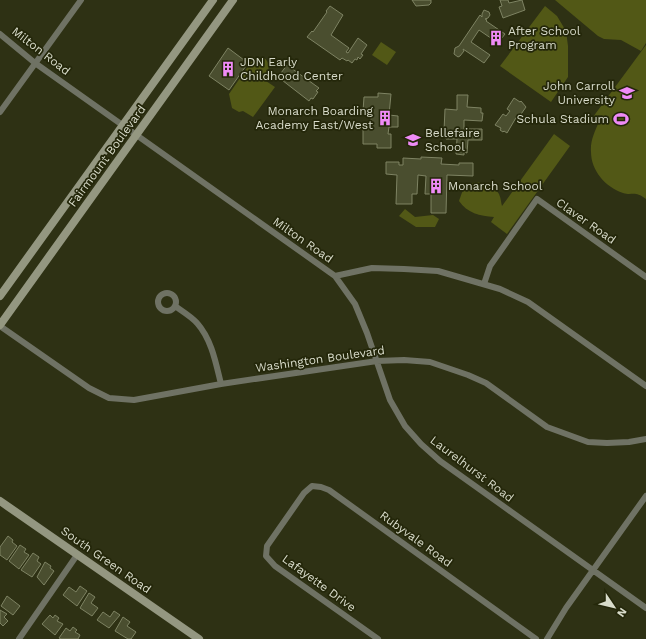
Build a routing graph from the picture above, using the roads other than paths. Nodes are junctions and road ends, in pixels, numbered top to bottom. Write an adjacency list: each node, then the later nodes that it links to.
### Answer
1 (81, 0): 5 (street)
2 (213, 0): 7 (main road, Fairmount Boulevard)
3 (233, 0): 8 (main road, Fairmount Boulevard)
4 (0, 34): 5 (street, Milton Road)
5 (36, 63): 6 (street); 7 (street, Milton Road)
6 (0, 112)
7 (122, 125): 8 (street, Milton Road); 12 (main road, Fairmount Boulevard)
8 (137, 135): 9 (street, Milton Road); 14 (main road, Fairmount Boulevard)
9 (335, 276): 11 (street, Milton Road); 15 (street, Laurelhurst Road)
10 (646, 276): 11 (street, Claver Road)
11 (484, 284): 17 (street, Milton Road)
12 (0, 296)
13 (175, 306): 16 (street)
14 (0, 326): 16 (street, Washington Boulevard)
15 (377, 361): 16 (street, Washington Boulevard); 18 (street, Washington Boulevard); 23 (street, Laurelhurst Road)
16 (220, 384)
17 (646, 386)
18 (646, 439)
19 (646, 497): 23 (street)
20 (0, 501): 22 (main road, South Green Road)
21 (288, 516): 27 (street, Lafayette Drive); 28 (street, Rubyvale Road)
22 (77, 555): 25 (street); 26 (main road, South Green Road)
23 (593, 570): 24 (street, Laurelhurst Road); 29 (street)
24 (646, 608)
25 (22, 638)
26 (199, 639)
27 (378, 639)
28 (536, 639)
29 (547, 639)

